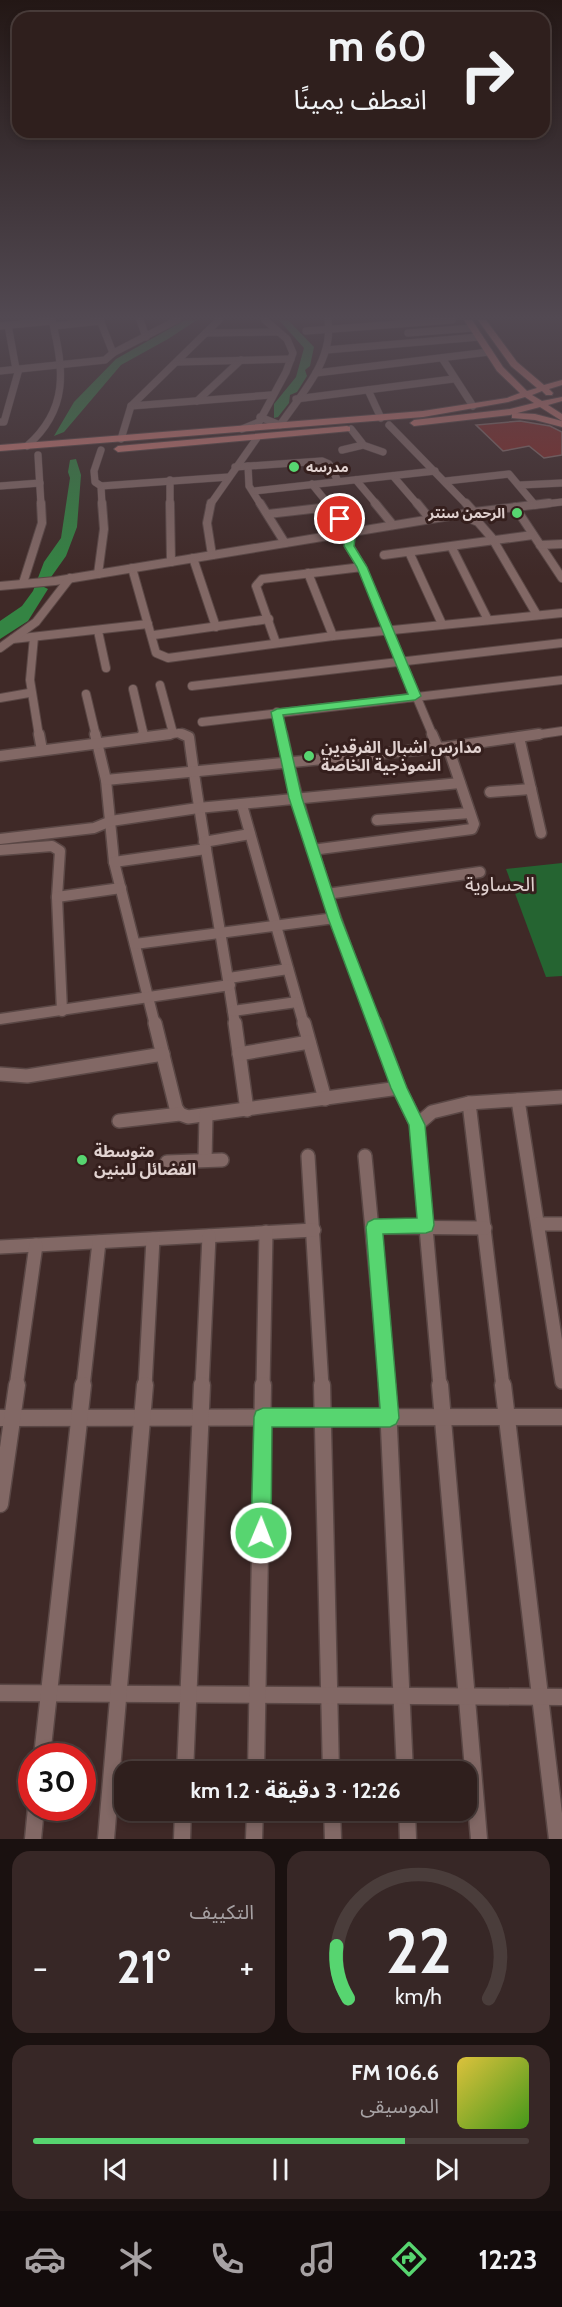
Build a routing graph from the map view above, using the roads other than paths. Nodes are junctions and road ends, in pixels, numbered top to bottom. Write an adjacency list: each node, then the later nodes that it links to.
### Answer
1 (131, 405): 21 (street)
2 (8, 406): 14 (street)
3 (55, 406): 23 (street)
4 (266, 406): 10 (street)
5 (292, 406): 16 (street)
6 (375, 406): 11 (street)
7 (473, 406): 11 (main road)
8 (517, 406): 13 (main road)
9 (520, 406): 12 (main road)
10 (260, 417): 16 (street); 18 (street)
11 (381, 418): 16 (main road)
12 (462, 419): 13 (main road); 15 (main road)
13 (443, 421): 17 (main road)
14 (0, 422)
15 (562, 424)
16 (280, 425): 18 (main road)
17 (389, 425): 19 (main road); 32 (street)
18 (242, 429): 21 (main road)
19 (351, 429): 20 (main road); 22 (street)
20 (257, 438): 25 (main road); 31 (street)
21 (121, 439): 23 (main road)
22 (362, 443): 26 (street); 27 (street)
23 (27, 446): 24 (main road)
24 (0, 448)
25 (101, 450): 28 (main road); 44 (street)
26 (342, 450)
27 (383, 452)
28 (38, 455): 29 (main road); 39 (street)
29 (0, 458)
30 (248, 466): 31 (street); 37 (street); 45 (street)
31 (235, 467): 34 (street)
32 (435, 471): 33 (street); 38 (street)
33 (393, 476): 36 (street); 53 (street)
34 (229, 477): 35 (street); 63 (street)
35 (170, 480): 44 (street); 66 (street)
36 (356, 480): 37 (street); 54 (street)
37 (338, 481): 41 (street)
38 (446, 481): 42 (street); 50 (street)
39 (40, 483): 43 (street); 73 (street)
40 (562, 483): 42 (street)
41 (312, 484): 45 (street); 48 (street)
42 (521, 485): 47 (street)
43 (0, 486)
44 (101, 486): 70 (street)
45 (254, 490): 51 (street)
46 (560, 504): 47 (street)
47 (535, 505): 49 (street)
48 (329, 507): 51 (street); 55 (street)
49 (515, 507): 50 (street); 56 (street)
50 (474, 512): 52 (street)
51 (268, 514): 58 (street)
52 (460, 514): 53 (street); 57 (street)
53 (430, 519): 54 (street)
54 (393, 525): 55 (street)
55 (351, 532): 58 (street); 67 (street)
56 (533, 535): 57 (street); 60 (street)
57 (493, 541): 61 (street); 76 (street)
58 (285, 543): 63 (street)
59 (562, 544): 60 (street)
60 (540, 545): 72 (street)
61 (452, 548): 62 (street); 78 (street)
62 (409, 552): 64 (street); 80 (street)
63 (212, 555): 65 (street)
64 (384, 555)
65 (193, 558): 66 (street); 81 (street)
66 (171, 562): 68 (street)
67 (362, 567): 69 (street); 83 (street)
68 (132, 568): 70 (street); 79 (street)
69 (309, 573): 77 (street); 85 (street)
70 (98, 574): 71 (street)
71 (70, 578): 73 (street); 87 (street)
72 (562, 578)
73 (23, 583): 74 (street)
74 (1, 588)
75 (562, 613): 76 (street)
76 (537, 615): 78 (street)
77 (269, 620): 81 (street); 88 (street)
78 (488, 620): 80 (street)
79 (148, 624): 82 (street); 84 (street)
80 (442, 624): 83 (street)
81 (216, 627): 84 (street)
82 (98, 631): 86 (street); 92 (street)
83 (388, 631): 85 (street); 91 (street)
84 (154, 635): 88 (street)
85 (333, 636): 88 (street)
86 (34, 637): 87 (street); 97 (street)
87 (13, 639): 90 (street)
88 (276, 643)
89 (562, 643): 91 (street)
90 (0, 648)
91 (401, 662): 95 (street); 99 (street)
92 (106, 668)
93 (562, 680): 99 (street)
94 (160, 685): 104 (street)
95 (192, 686)
96 (133, 689): 105 (street)
97 (29, 693): 100 (street); 109 (street)
98 (86, 694): 107 (street)
99 (415, 696): 101 (street); 108 (street)
100 (0, 698)
101 (277, 712): 102 (street); 111 (street)
102 (202, 722)
103 (562, 731): 106 (street)
104 (173, 734): 105 (street); 112 (street)
105 (144, 737): 107 (street)
106 (519, 737): 108 (street); 115 (street)
107 (98, 743): 109 (street); 113 (street)
108 (443, 747): 111 (street); 114 (street)
109 (42, 750): 110 (street)
110 (0, 756)
111 (289, 763): 112 (street); 117 (street)
112 (192, 772): 113 (street); 119 (street)
113 (106, 780): 122 (street)
114 (460, 783): 117 (street); 120 (street)
115 (531, 789): 116 (street); 123 (street)
116 (490, 792)
117 (295, 798): 118 (street); 128 (street)
118 (242, 805): 119 (street); 124 (street)
119 (198, 808): 122 (street); 126 (street)
120 (471, 813): 121 (street); 128 (street)
121 (377, 820)
122 (111, 821): 125 (street); 129 (street)
123 (541, 833)
124 (250, 834): 126 (street); 135 (street)
125 (0, 839)
126 (205, 845): 129 (street); 136 (street)
127 (0, 850): 133 (street)
128 (312, 850): 132 (street)
129 (114, 862): 131 (street)
130 (480, 872): 132 (street)
131 (121, 888): 133 (street); 137 (street)
132 (327, 894): 134 (street)
133 (57, 897): 142 (street)
134 (335, 918): 135 (street); 149 (street)
135 (276, 927): 136 (street); 138 (street)
136 (222, 934): 137 (street); 139 (street)
137 (135, 944): 140 (street)
138 (288, 969): 139 (street); 141 (street)
139 (229, 982): 140 (street); 143 (street)
140 (149, 997): 142 (street); 146 (street)
141 (297, 1002): 143 (street); 145 (street)
142 (62, 1011): 144 (street)
143 (233, 1011): 147 (street)
144 (0, 1019)
145 (309, 1042): 147 (street); 151 (street)
146 (163, 1054): 148 (street); 155 (street)
147 (239, 1054): 154 (street)
148 (0, 1074)
149 (399, 1088): 151 (street); 158 (street)
150 (562, 1097): 152 (street)
151 (325, 1099): 154 (street)
152 (518, 1100): 153 (street); 164 (street)
153 (470, 1103): 158 (street); 168 (street)
154 (247, 1110): 156 (street)
155 (180, 1114): 156 (street); 157 (street)
156 (206, 1115): 162 (street)
157 (119, 1121)
158 (417, 1125): 166 (street)
159 (308, 1156): 169 (street)
160 (364, 1156): 167 (street)
161 (222, 1160): 162 (street)
162 (205, 1161): 163 (street)
163 (167, 1162)
164 (538, 1224): 165 (street); 176 (street)
165 (562, 1224)
166 (426, 1225): 167 (street); 168 (street); 185 (street)
167 (374, 1227): 184 (street)
168 (485, 1228): 186 (street)
169 (314, 1230): 170 (street); 183 (street)
170 (266, 1232): 171 (street); 177 (street)
171 (209, 1236): 172 (street); 182 (street)
172 (153, 1239): 173 (street); 181 (street)
173 (99, 1242): 174 (street); 180 (street)
174 (36, 1245): 175 (street); 179 (street)
175 (0, 1247)
176 (562, 1382)
177 (263, 1417): 182 (street); 183 (street); 192 (street)
178 (562, 1417): 186 (street)
179 (6, 1418): 180 (street); 187 (street)
180 (79, 1418): 181 (street); 189 (street)
181 (143, 1418): 182 (street); 190 (street)
182 (202, 1418): 191 (street)
183 (324, 1418): 184 (street); 193 (street)
184 (390, 1418): 185 (street); 194 (street)
185 (442, 1418): 186 (street); 195 (street)
186 (507, 1418): 196 (street)
187 (0, 1504)
188 (0, 1693): 189 (street)
189 (49, 1693): 190 (street); 198 (street)
190 (118, 1694): 191 (street); 209 (street)
191 (189, 1694): 192 (street); 199 (street)
192 (257, 1695): 193 (street); 200 (street)
193 (330, 1695): 194 (street); 201 (street)
194 (402, 1696): 195 (street); 202 (street)
195 (466, 1696): 196 (street); 214 (street)
196 (540, 1696): 197 (street); 215 (street)
197 (562, 1697)
198 (43, 1743)
199 (186, 1761)
200 (256, 1761)
201 (331, 1761)
202 (405, 1761)
203 (35, 1821): 208 (street)
204 (183, 1821): 210 (street)
205 (255, 1821): 211 (street)
206 (332, 1821): 212 (street)
207 (407, 1821): 213 (street)
208 (33, 1839)
209 (106, 1839)
210 (182, 1839)
211 (254, 1839)
212 (333, 1839)
213 (408, 1839)
214 (479, 1839)
215 (558, 1839)

